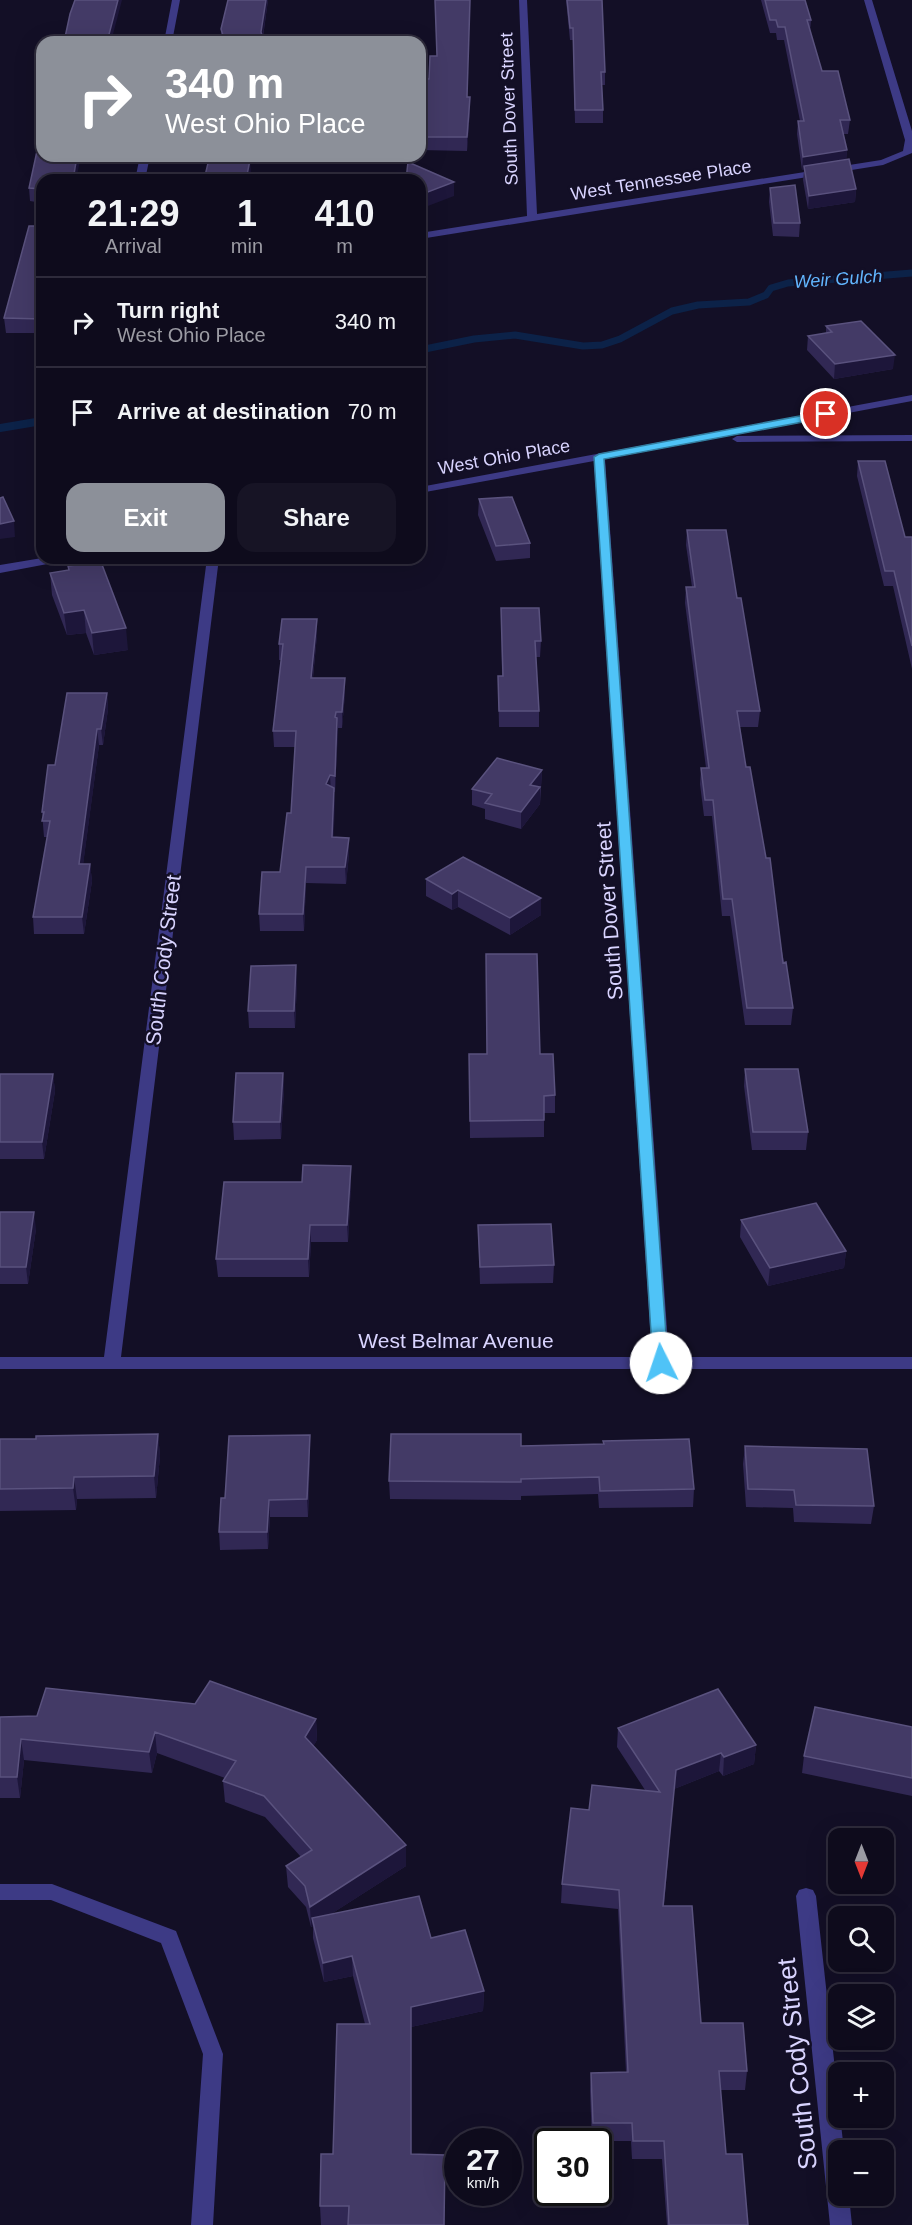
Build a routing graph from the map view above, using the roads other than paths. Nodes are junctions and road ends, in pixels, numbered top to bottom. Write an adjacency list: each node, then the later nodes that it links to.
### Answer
1 (176, 0): 4 (street)
2 (523, 0): 5 (street, South Dover Street)
3 (868, 0): 5 (street, West Tennessee Place)
4 (169, 36)
5 (532, 217): 6 (street, West Tennessee Place)
6 (426, 235)
7 (912, 398): 9 (street, West Ohio Place)
8 (912, 438): 9 (street)
9 (698, 439): 10 (street, West Ohio Place)
10 (599, 457): 11 (street, West Ohio Place); 17 (street, South Dover Street)
11 (426, 489)
12 (36, 562): 14 (street)
13 (212, 564): 15 (street, South Cody Street)
14 (0, 569)
15 (112, 1362): 16 (street, West Belmar Avenue); 17 (street, West Belmar Avenue)
16 (0, 1363)
17 (661, 1363): 18 (street, West Belmar Avenue)
18 (912, 1363)
19 (0, 1892): 21 (street)
20 (806, 1896): 22 (street, South Cody Street)
21 (202, 2225)
22 (841, 2225)

